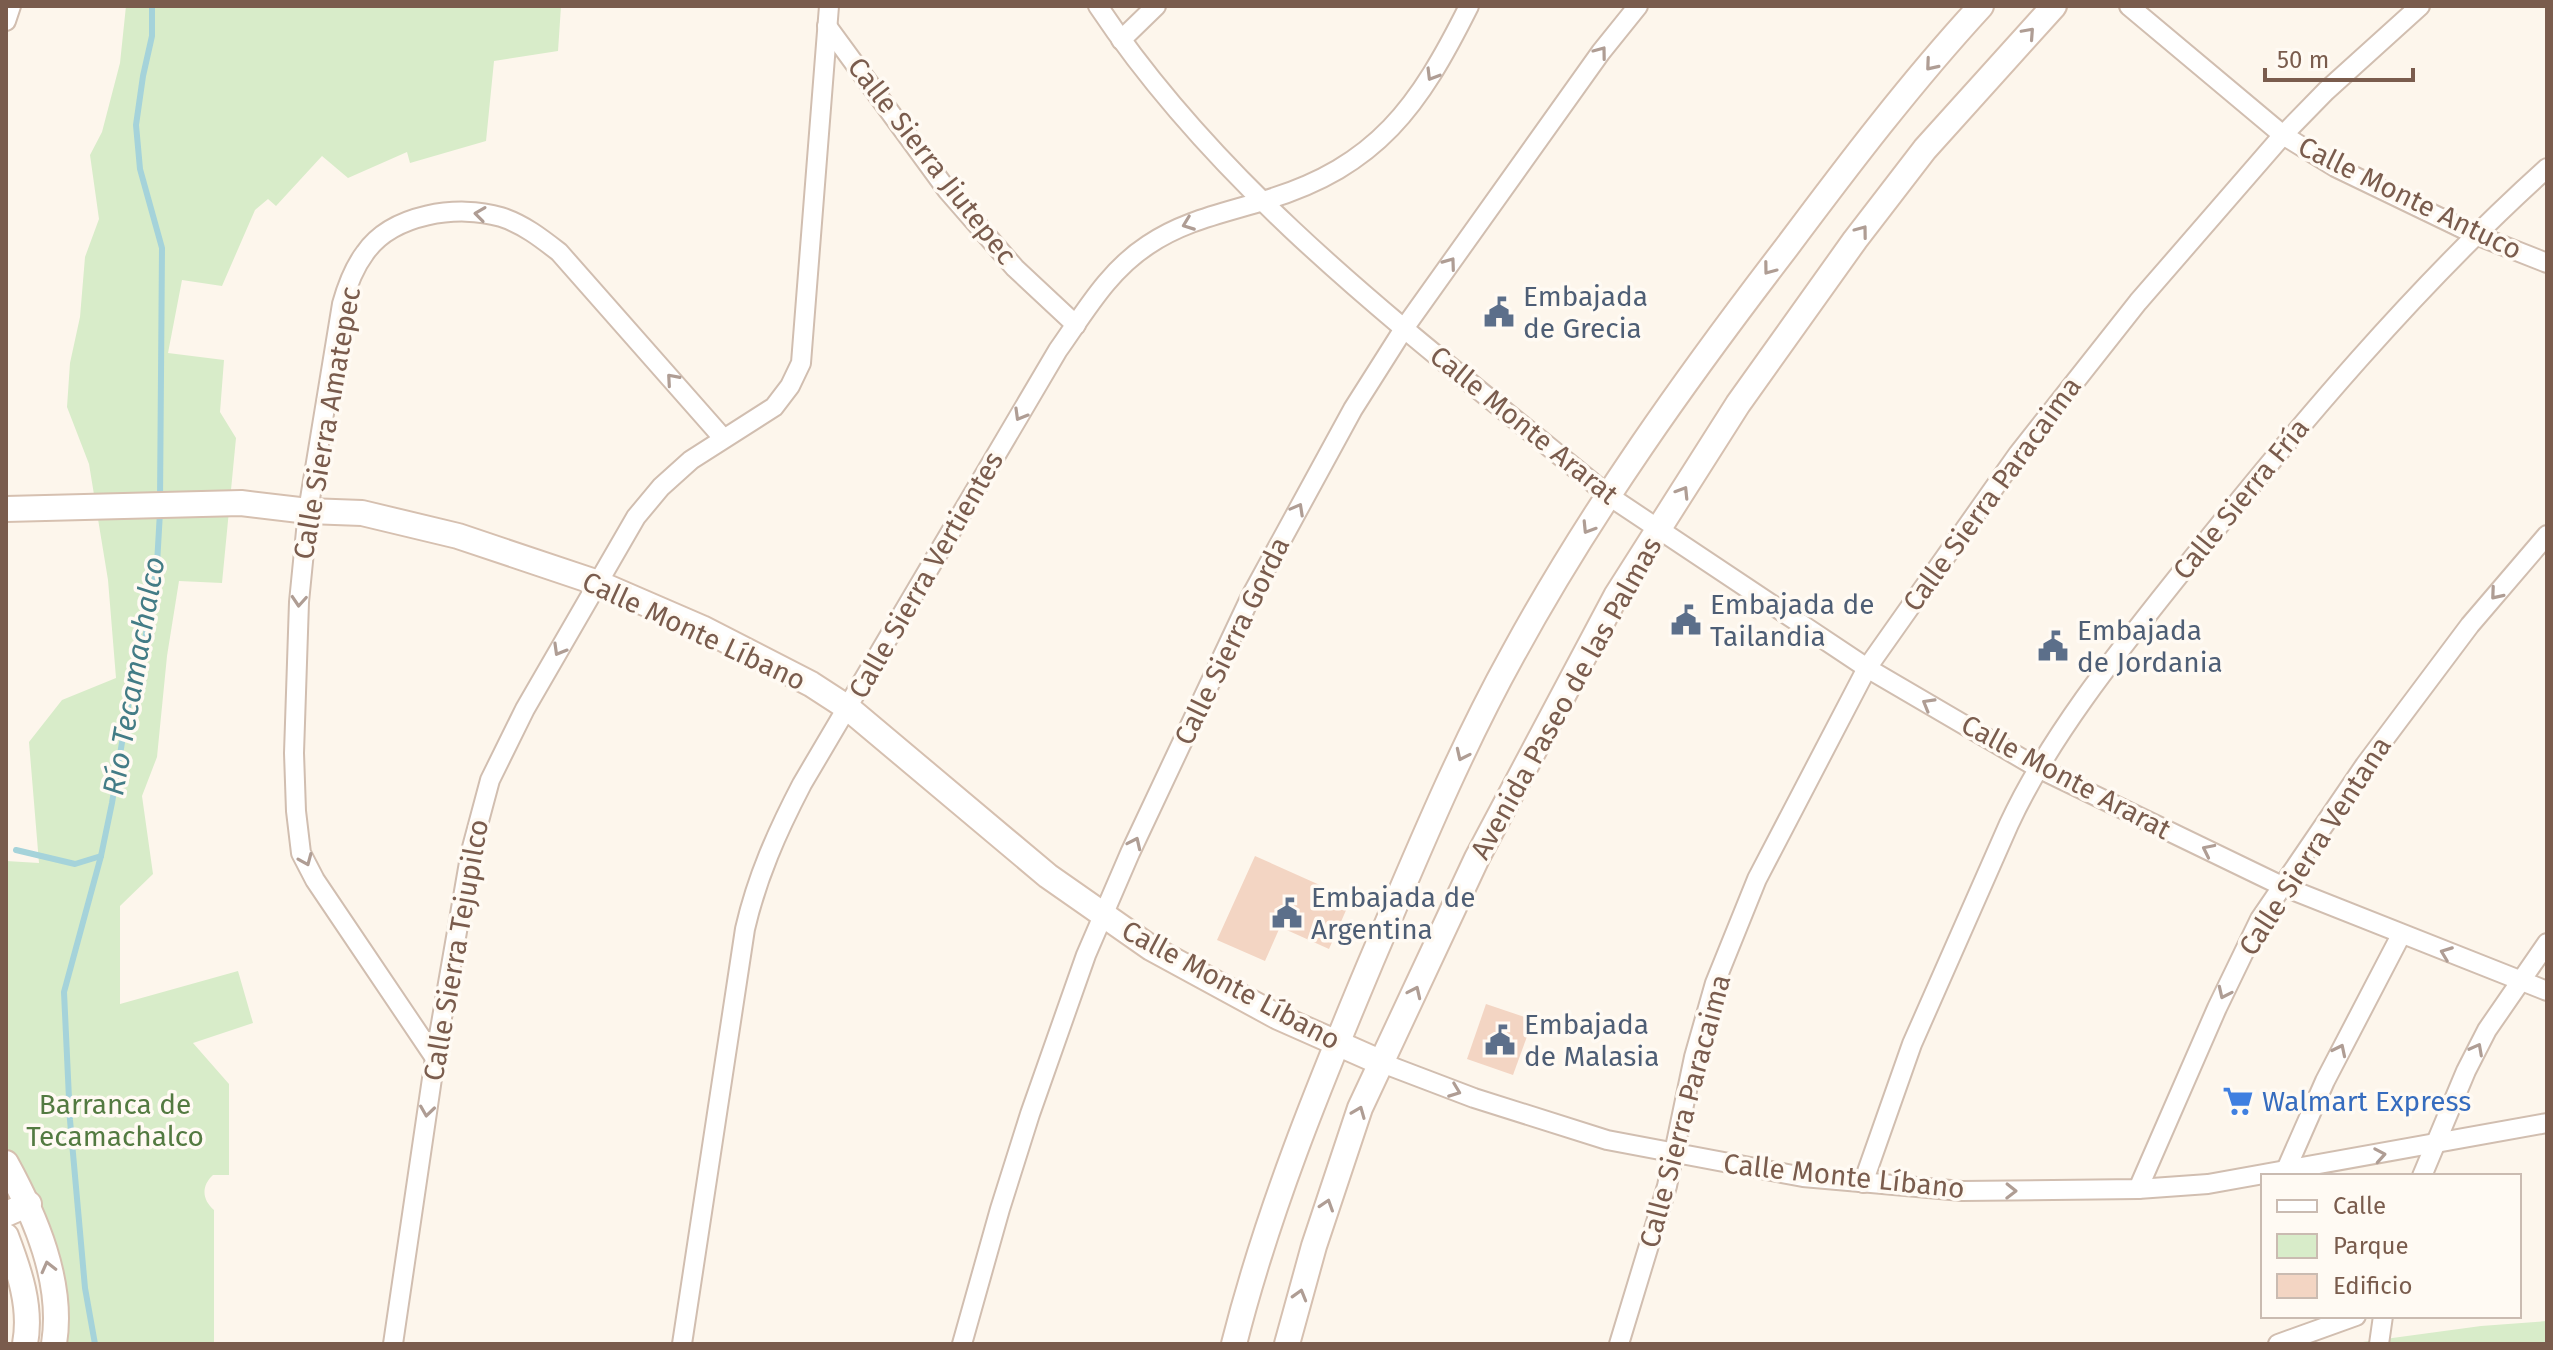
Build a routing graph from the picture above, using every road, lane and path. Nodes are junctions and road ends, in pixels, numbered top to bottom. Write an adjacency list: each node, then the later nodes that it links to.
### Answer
1 (11, 6): 11 (street)
2 (829, 6): 12 (street)
3 (1098, 6): 13 (street, Calle Monte Ararat)
4 (1156, 6): 13 (street)
5 (1469, 6): 16 (street, Calle Sierra Vertientes, one-way to 16)
6 (1638, 6): 20 (street, Calle Sierra Gorda, one-way to 6)
7 (1981, 6): 22 (main road, Avenida Paseo de las Palmas, one-way to 22)
8 (2054, 6): 25 (main road, Avenida Paseo de las Palmas, one-way to 8)
9 (2129, 6): 14 (street, Calle Monte Antuco)
10 (2420, 6): 14 (street, Calle Sierra Paracaima)
11 (6, 21)
12 (827, 26): 19 (street, Calle Sierra Jiutepec); 21 (street)
13 (1121, 40): 16 (street, Calle Monte Ararat)
14 (2283, 135): 17 (street, Calle Monte Antuco); 28 (street, Calle Sierra Paracaima)
15 (2547, 168): 17 (street, Calle Sierra Fría)
16 (1263, 202): 19 (street, Calle Sierra Vertientes, one-way to 19); 20 (street, Calle Monte Ararat)
17 (2476, 235): 18 (street, Calle Monte Antuco); 30 (street, Calle Sierra Fría)
18 (2547, 263)
19 (1076, 325): 29 (street, Calle Sierra Vertientes, one-way to 29)
20 (1405, 327): 22 (street, Calle Monte Ararat); 32 (street, Calle Sierra Gorda, one-way to 20)
21 (723, 438): 24 (street, Calle Sierra Amatepec, one-way to 24); 27 (street, Calle Sierra Tejupilco)
22 (1609, 496): 25 (street, Calle Monte Ararat); 37 (main road, Avenida Paseo de las Palmas, one-way to 37)
23 (6, 509): 24 (main road, Calle Monte Líbano)
24 (308, 511): 27 (main road, Calle Monte Líbano); 38 (street, Calle Sierra Amatepec, one-way to 38)
25 (1658, 531): 28 (street, Calle Monte Ararat); 39 (main road, Avenida Paseo de las Palmas, one-way to 25)
26 (2547, 535): 31 (street, Calle Sierra Ventana, one-way to 31)
27 (598, 583): 29 (main road, Calle Monte Líbano); 38 (street, Calle Sierra Tejupilco, one-way to 38)
28 (1867, 668): 30 (street, Calle Monte Ararat, one-way to 28); 42 (street, Calle Sierra Paracaima)
29 (848, 708): 32 (main road, Calle Monte Líbano); 58 (street, Calle Sierra Vertientes)
30 (2038, 768): 31 (street, Calle Monte Ararat, one-way to 30); 48 (street, Calle Sierra Fría)
31 (2282, 886): 33 (street, Calle Monte Ararat); 49 (street, Calle Sierra Ventana, one-way to 49)
32 (1103, 914): 37 (main road, Calle Monte Líbano); 59 (street, Calle Sierra Gorda)
33 (2401, 935): 35 (street, Calle Monte Ararat, one-way to 33); 44 (street, one-way to 33)
34 (2547, 943): 35 (street)
35 (2519, 982): 36 (street, Calle Monte Ararat); 41 (street, one-way to 35)
36 (2547, 991)
37 (1337, 1043): 39 (main road, Calle Monte Líbano); 60 (main road, Avenida Paseo de las Palmas)
38 (435, 1058): 57 (street, Calle Sierra Tejupilco, one-way to 57)
39 (1382, 1063): 42 (street, Calle Monte Líbano, one-way to 42); 61 (main road, Avenida Paseo de las Palmas, one-way to 39)
40 (2547, 1123): 41 (street, Calle Monte Líbano)
41 (2434, 1145): 44 (street, Calle Monte Líbano, one-way to 41); 46 (street)
42 (1674, 1155): 48 (street, Calle Monte Líbano); 62 (street, Calle Sierra Paracaima)
43 (6, 1163): 50 (main road)
44 (2285, 1172): 45 (street, Calle Monte Líbano)
45 (2272, 1174)
46 (2423, 1174)
47 (2261, 1176): 49 (street, Calle Monte Líbano)
48 (1863, 1183): 49 (street, Calle Monte Líbano, one-way to 49)
49 (2138, 1189)
50 (29, 1204): 51 (main road); 56 (main road, one-way to 50)
51 (6, 1214)
52 (6, 1236): 55 (main road)
53 (2350, 1318): 63 (street)
54 (2383, 1318): 64 (street)
55 (25, 1344)
56 (54, 1344)
57 (393, 1344)
58 (682, 1344)
59 (962, 1344)
60 (1234, 1344)
61 (1287, 1344)
62 (1619, 1344)
63 (2278, 1344)
64 (2379, 1344)

